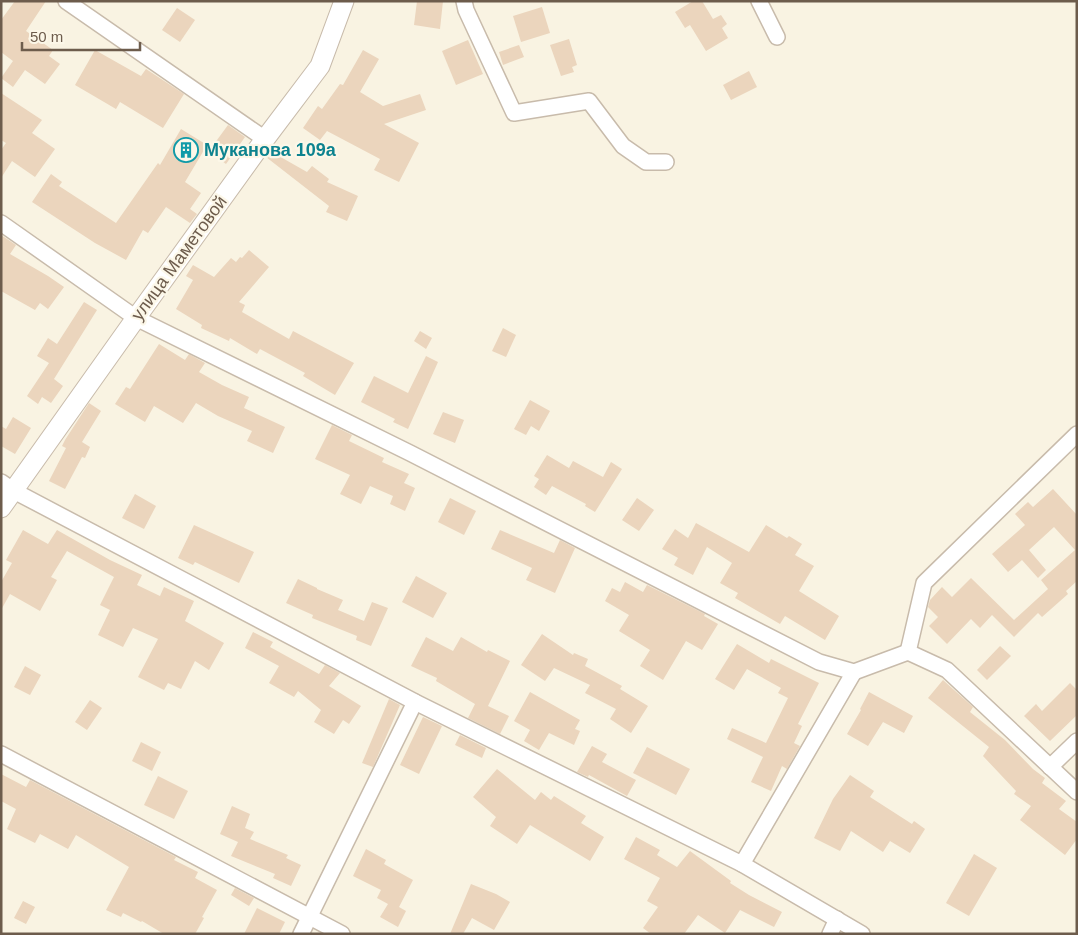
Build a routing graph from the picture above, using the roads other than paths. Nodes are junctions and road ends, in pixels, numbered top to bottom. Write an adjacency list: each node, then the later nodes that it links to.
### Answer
1 (66, 1): 6 (street)
2 (344, 1): 6 (street, улица Маметовой)
3 (464, 1): 7 (street)
4 (759, 1): 5 (street)
5 (777, 37)
6 (264, 139): 9 (street, улица Маметовой)
7 (666, 162)
8 (1, 223): 9 (street)
9 (136, 318): 11 (street, улица Маметовой); 14 (street)
10 (1077, 434): 13 (street)
11 (7, 486): 12 (street, улица Маметовой); 15 (street)
12 (1, 508)
13 (908, 652): 14 (street); 18 (street)
14 (854, 672): 20 (street)
15 (414, 702): 20 (street); 21 (street)
16 (1077, 741): 18 (street)
17 (1, 754): 21 (street)
18 (1050, 767): 19 (street)
19 (1077, 792)
20 (742, 864): 22 (street)
21 (310, 916): 23 (street); 24 (street)
22 (837, 919): 25 (street); 26 (street)
23 (301, 934)
24 (342, 934)
25 (830, 934)
26 (862, 934)

